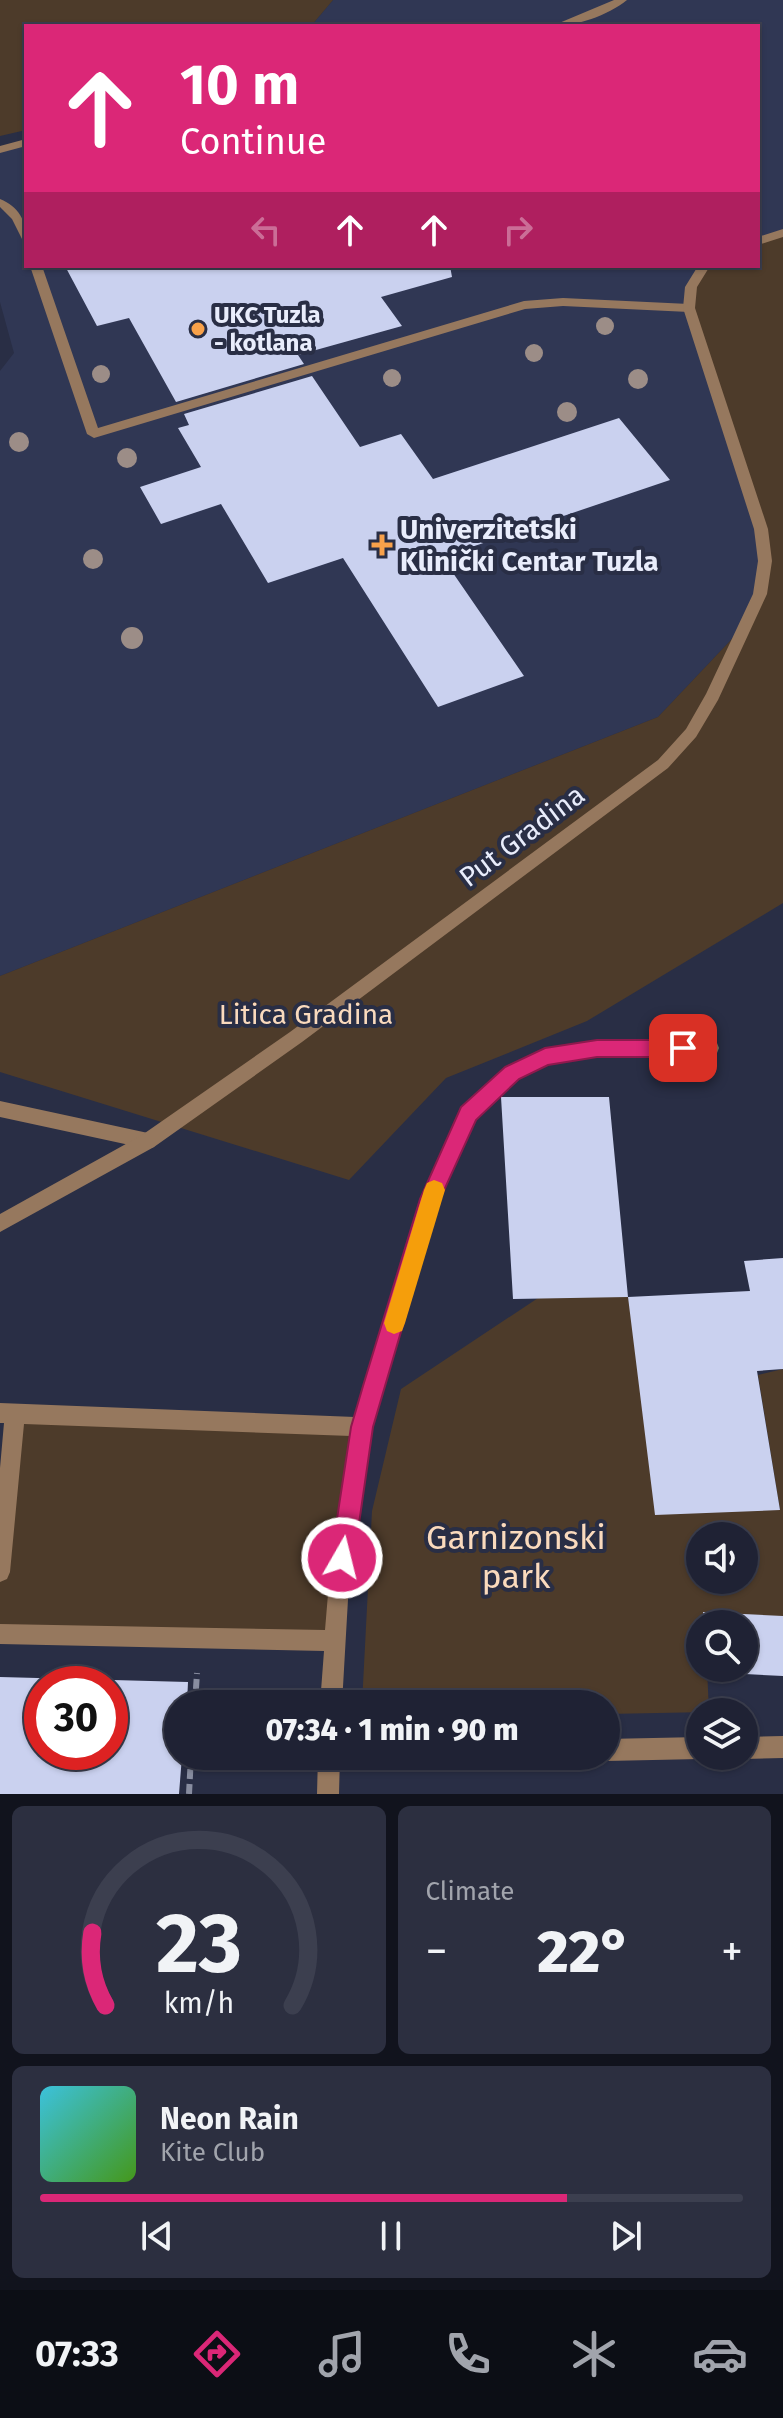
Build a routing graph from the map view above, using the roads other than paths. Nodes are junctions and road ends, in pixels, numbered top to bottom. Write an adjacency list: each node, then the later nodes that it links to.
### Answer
1 (622, 0): 2 (street)
2 (563, 24)
3 (24, 143): 4 (street)
4 (0, 150)
5 (0, 202): 6 (street)
6 (24, 230)
7 (783, 233): 8 (street)
8 (760, 240)
9 (37, 268): 11 (street)
10 (703, 268): 11 (street)
11 (689, 308): 14 (street, Put Gradina)
12 (711, 1048): 17 (street)
13 (0, 1109): 14 (street)
14 (148, 1141): 15 (street, Put Gradina)
15 (0, 1224)
16 (8, 1414): 17 (street); 18 (street)
17 (362, 1427): 20 (street)
18 (0, 1572)
19 (0, 1634): 20 (street)
20 (334, 1641): 21 (street)
21 (332, 1690)
22 (783, 1747): 24 (street)
23 (686, 1748): 25 (street)
24 (758, 1748)
25 (620, 1750)
26 (329, 1770): 27 (street)
27 (328, 1794)

